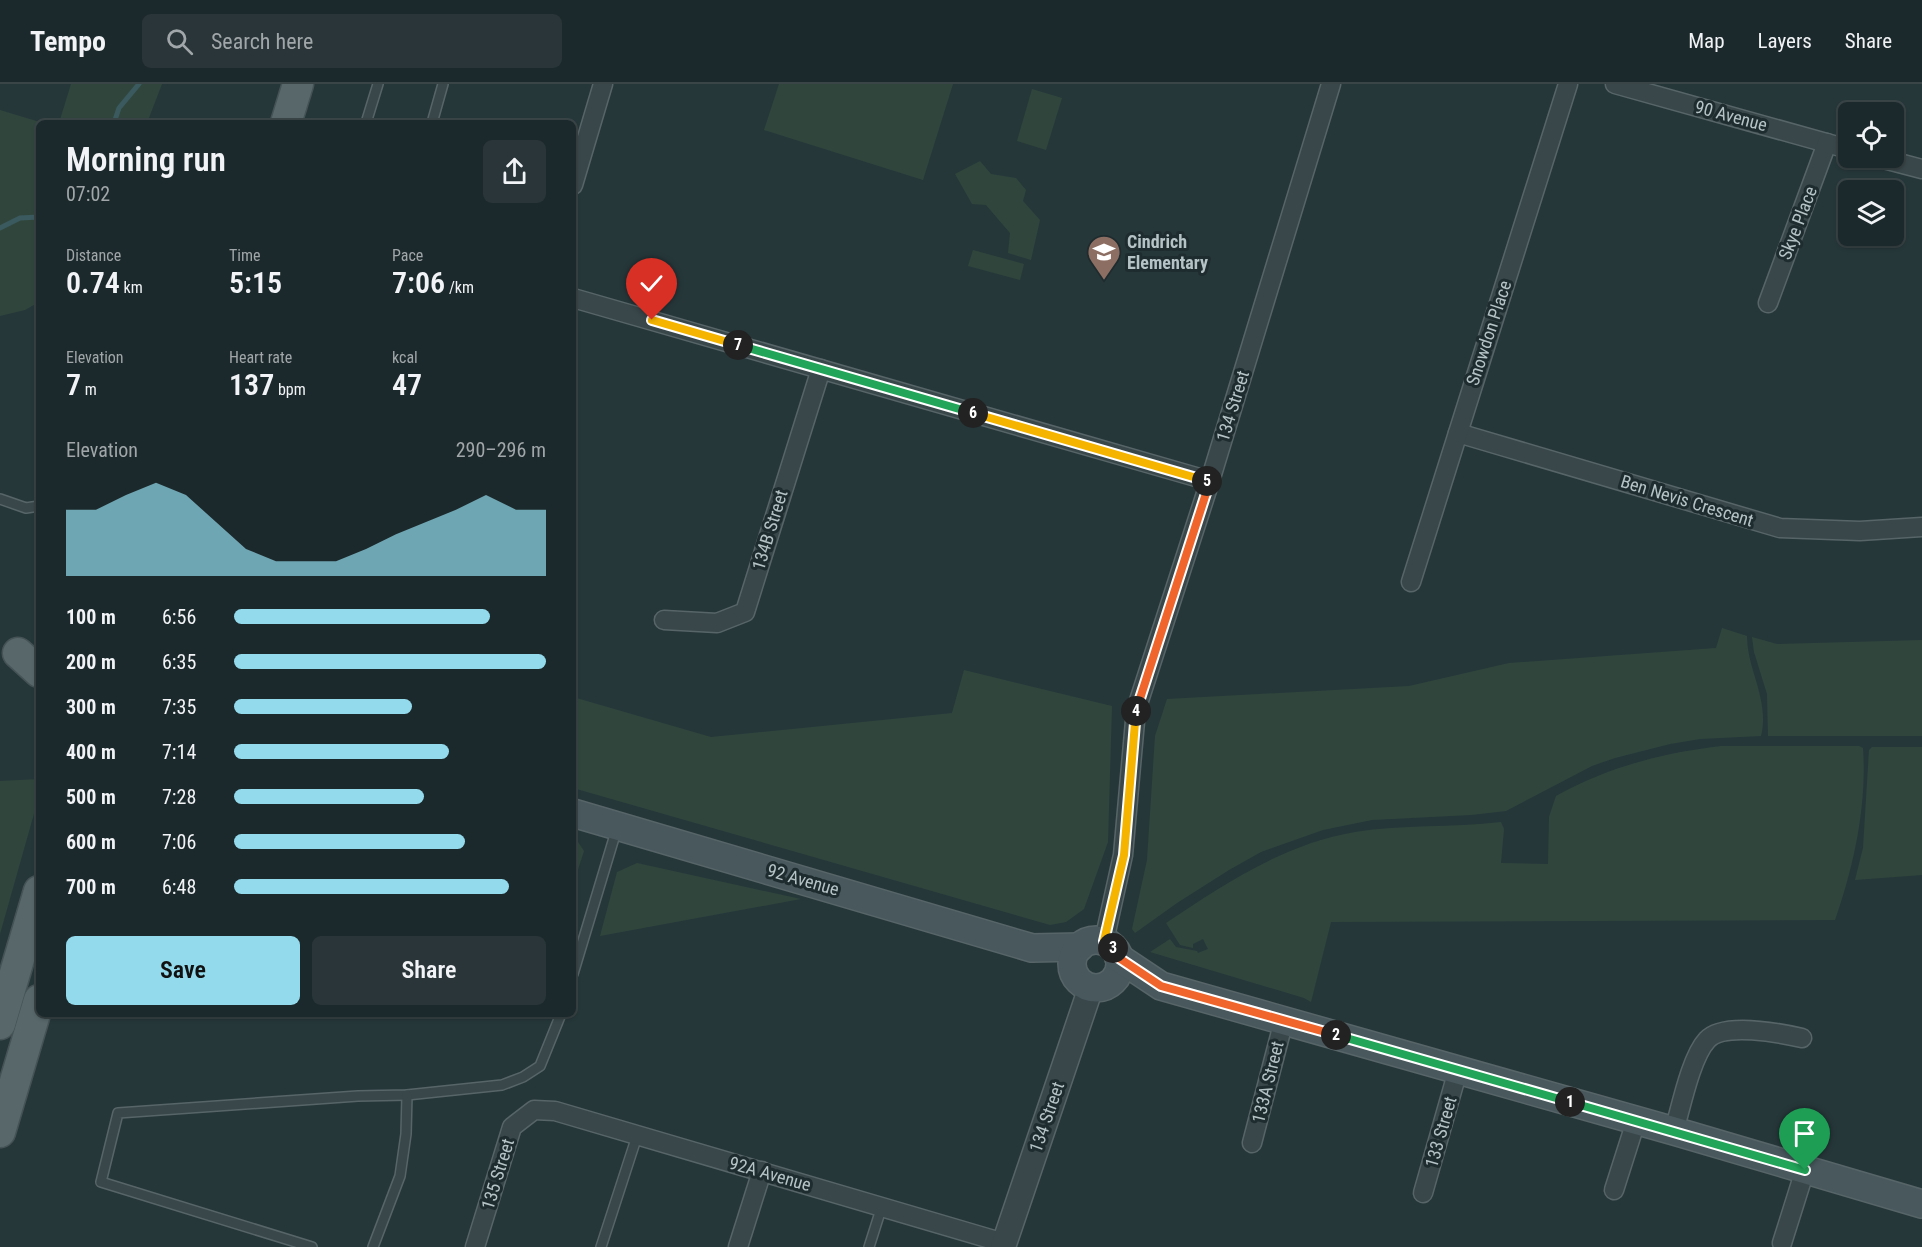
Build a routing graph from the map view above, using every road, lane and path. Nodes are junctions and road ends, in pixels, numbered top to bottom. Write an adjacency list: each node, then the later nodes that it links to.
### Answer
1 (298, 84): 8 (main road)
2 (378, 84): 9 (lane)
3 (444, 84): 10 (lane)
4 (603, 84): 15 (street)
5 (1331, 84): 20 (street, 134 Street)
6 (1568, 84): 19 (street, Snowdon Place)
7 (1615, 84): 11 (street, 90 Avenue)
8 (287, 120)
9 (367, 120)
10 (433, 120)
11 (1827, 143): 12 (street, 90 Avenue); 17 (street, Skye Place)
12 (1838, 146)
13 (1904, 164): 14 (street)
14 (1922, 169)
15 (576, 175)
16 (576, 299): 18 (street)
17 (1768, 303)
18 (821, 369): 20 (street); 25 (street, 134B Street)
19 (1458, 433): 23 (street, Ben Nevis Crescent); 24 (street, Snowdon Place)
20 (1210, 481): 30 (street, 134 Street)
21 (0, 499): 22 (lane)
22 (36, 506)
23 (1922, 527)
24 (1410, 582)
25 (664, 620)
26 (576, 814): 27 (main road, 92 Avenue)
27 (618, 826): 29 (lane); 30 (main road, 92 Avenue)
28 (36, 901): 34 (main road)
29 (576, 964)
30 (1096, 965): 33 (main road); 51 (street, 134 Street)
31 (36, 1010): 41 (main road)
32 (560, 1017): 37 (lane)
33 (1284, 1020): 36 (main road); 43 (street, 133A Street)
34 (0, 1024)
35 (1802, 1038): 40 (street)
36 (1458, 1070): 39 (main road); 47 (street, 133 Street)
37 (407, 1095): 52 (lane); 53 (lane)
38 (534, 1110): 42 (street, 92A Avenue); 54 (street, 135 Street)
39 (1636, 1121): 40 (main road); 46 (street)
40 (1674, 1131): 44 (main road)
41 (0, 1132)
42 (637, 1136): 45 (street, 92A Avenue); 55 (lane)
43 (1252, 1143)
44 (1805, 1170): 48 (main road); 50 (street)
45 (762, 1171): 49 (street, 92A Avenue); 56 (street)
46 (1614, 1190)
47 (1423, 1193)
48 (1922, 1204)
49 (882, 1206): 51 (street, 92A Avenue); 57 (lane)
50 (1782, 1243)
51 (1004, 1245)
52 (312, 1247)
53 (373, 1247)
54 (475, 1247)
55 (602, 1247)
56 (738, 1247)
57 (869, 1247)

